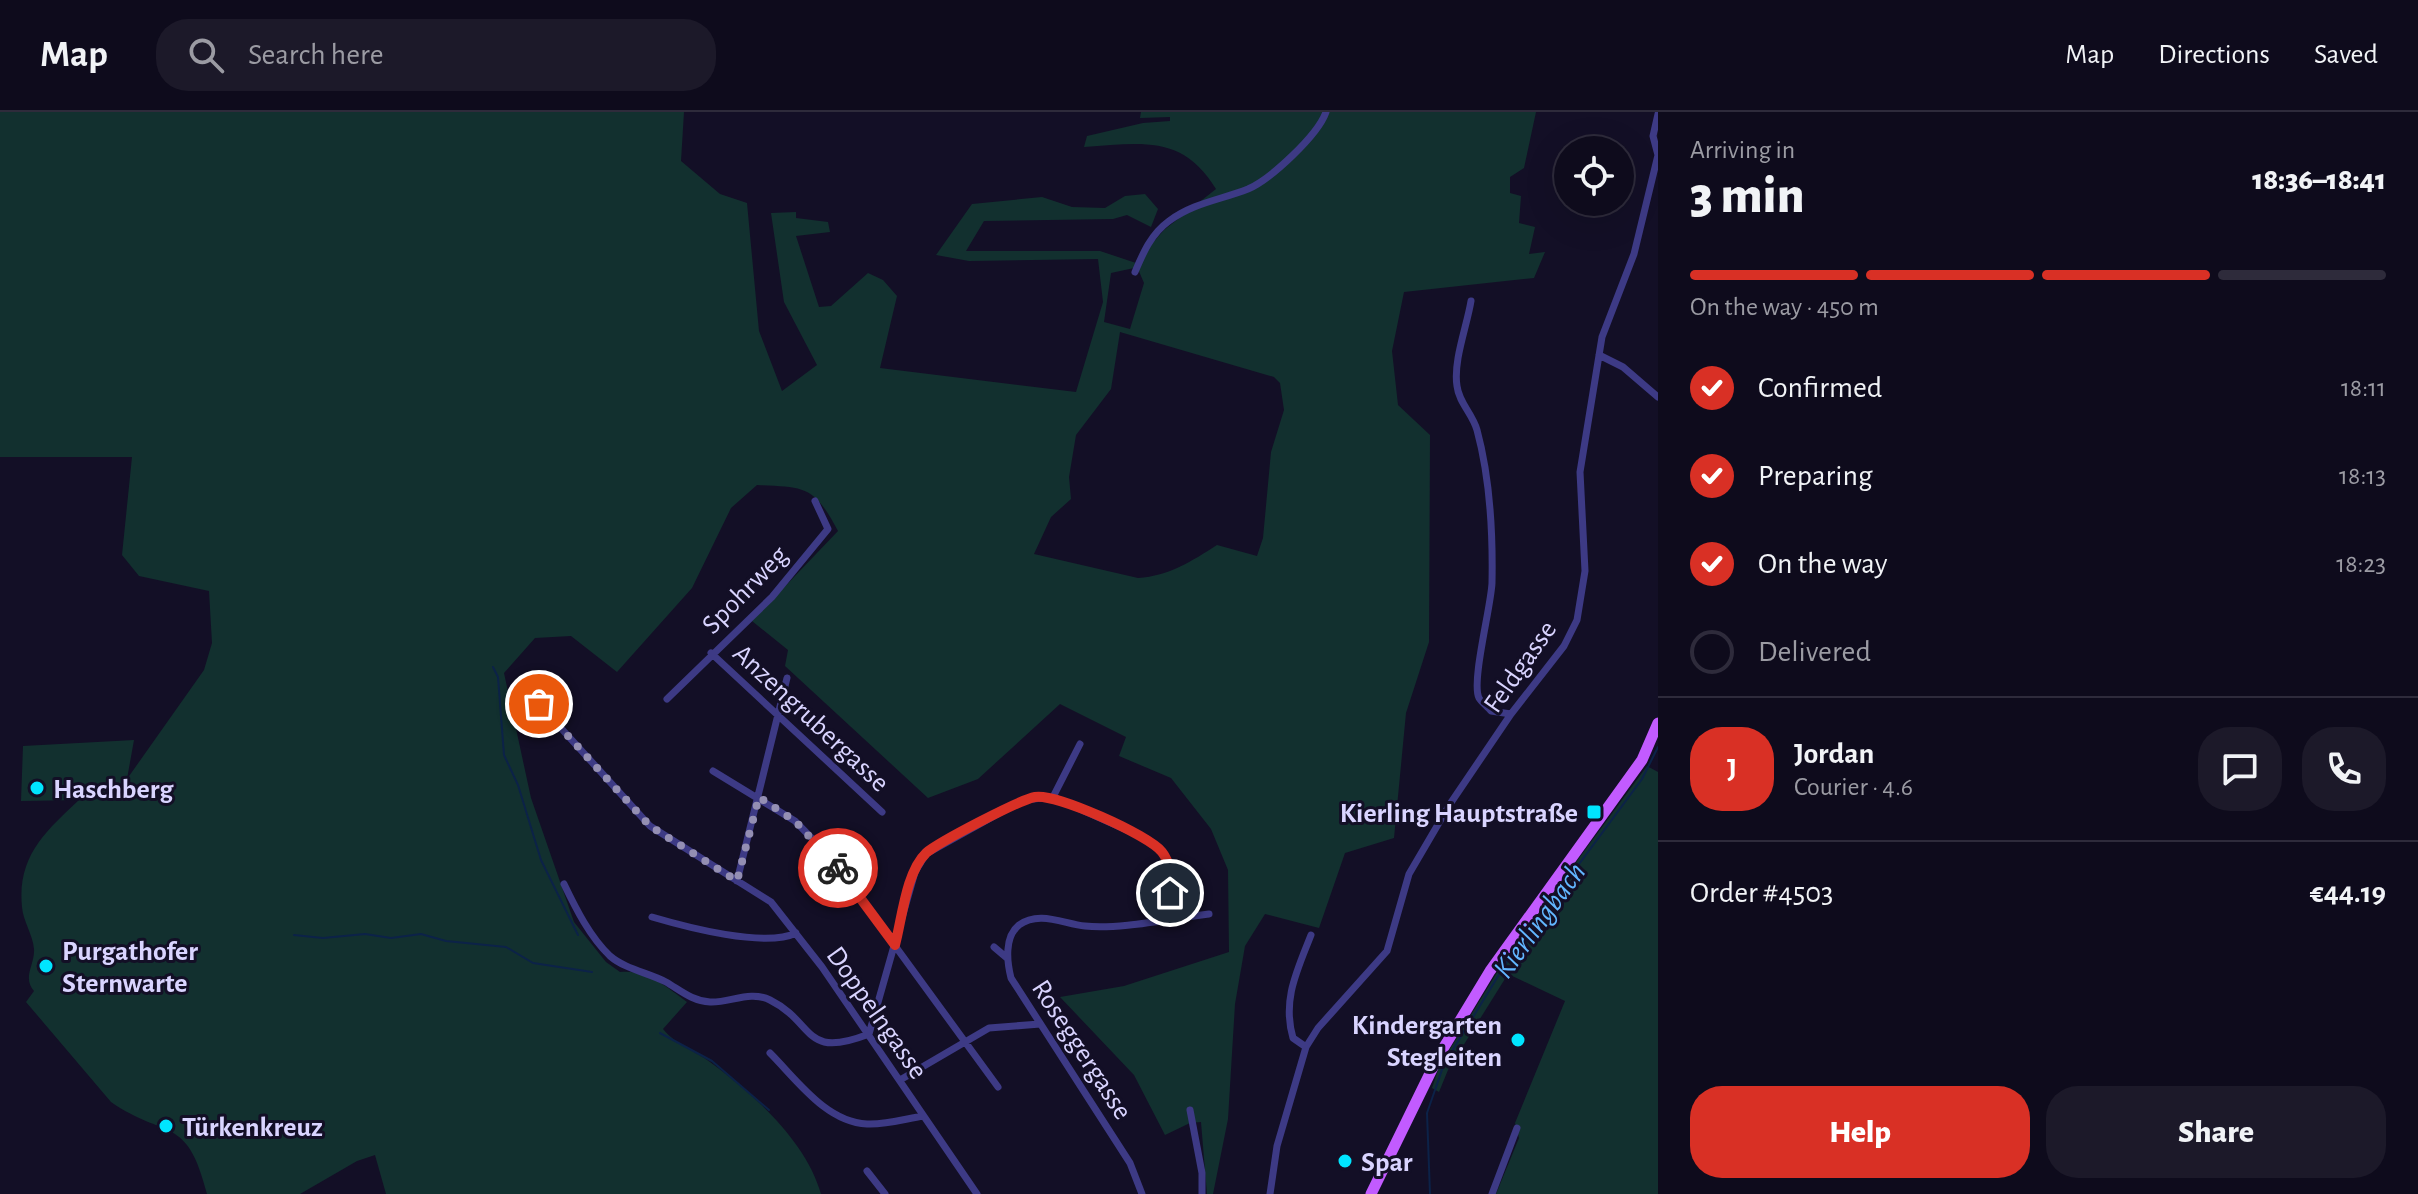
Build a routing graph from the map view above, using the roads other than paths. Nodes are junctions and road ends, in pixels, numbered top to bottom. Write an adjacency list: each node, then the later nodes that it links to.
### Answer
1 (1326, 112): 4 (street)
2 (1658, 114): 7 (street, Feldgasse)
3 (1255, 172): 4 (street)
4 (1269, 173): 5 (street)
5 (1135, 272)
6 (1471, 301): 14 (street)
7 (1599, 355): 8 (street); 14 (street, Feldgasse)
8 (1658, 397)
9 (815, 501): 10 (street, Spohrweg)
10 (711, 653): 12 (street, Spohrweg); 15 (street, Anzengrubergasse)
11 (787, 678): 15 (street)
12 (667, 699)
13 (539, 704): 22 (street, Doppelngasse)
14 (1511, 714): 35 (street, Feldgasse)
15 (779, 716): 19 (street); 21 (street, Anzengrubergasse)
16 (1658, 723): 48 (main road)
17 (1080, 744): 20 (street)
18 (713, 771): 19 (street)
19 (759, 797): 22 (street); 29 (street)
20 (1053, 797): 26 (street); 29 (street)
21 (882, 812)
22 (737, 881): 27 (street, Doppelngasse)
23 (564, 884): 33 (street)
24 (1209, 914): 26 (street, Roseggergasse)
25 (652, 917): 27 (street, Doppelngasse)
26 (1160, 919): 31 (street, Roseggergasse)
27 (796, 933): 33 (street, Doppelngasse)
28 (1311, 935): 35 (street)
29 (895, 945): 33 (street); 34 (street)
30 (994, 947): 31 (street)
31 (1007, 958): 32 (street, Roseggergasse)
32 (1040, 1024): 34 (street); 45 (street, Roseggergasse)
33 (869, 1034): 37 (street, Doppelngasse)
34 (962, 1041): 37 (street); 38 (street)
35 (1306, 1047): 47 (street, Feldgasse)
36 (770, 1053): 40 (street, Doppelngasse)
37 (900, 1080): 40 (street, Doppelngasse)
38 (998, 1087)
39 (1190, 1110): 46 (street)
40 (923, 1116): 44 (street, Doppelngasse)
41 (1517, 1128): 49 (street)
42 (867, 1171): 43 (street)
43 (885, 1194)
44 (977, 1194)
45 (1142, 1194)
46 (1202, 1194)
47 (1270, 1194)
48 (1371, 1194)
49 (1492, 1194)

